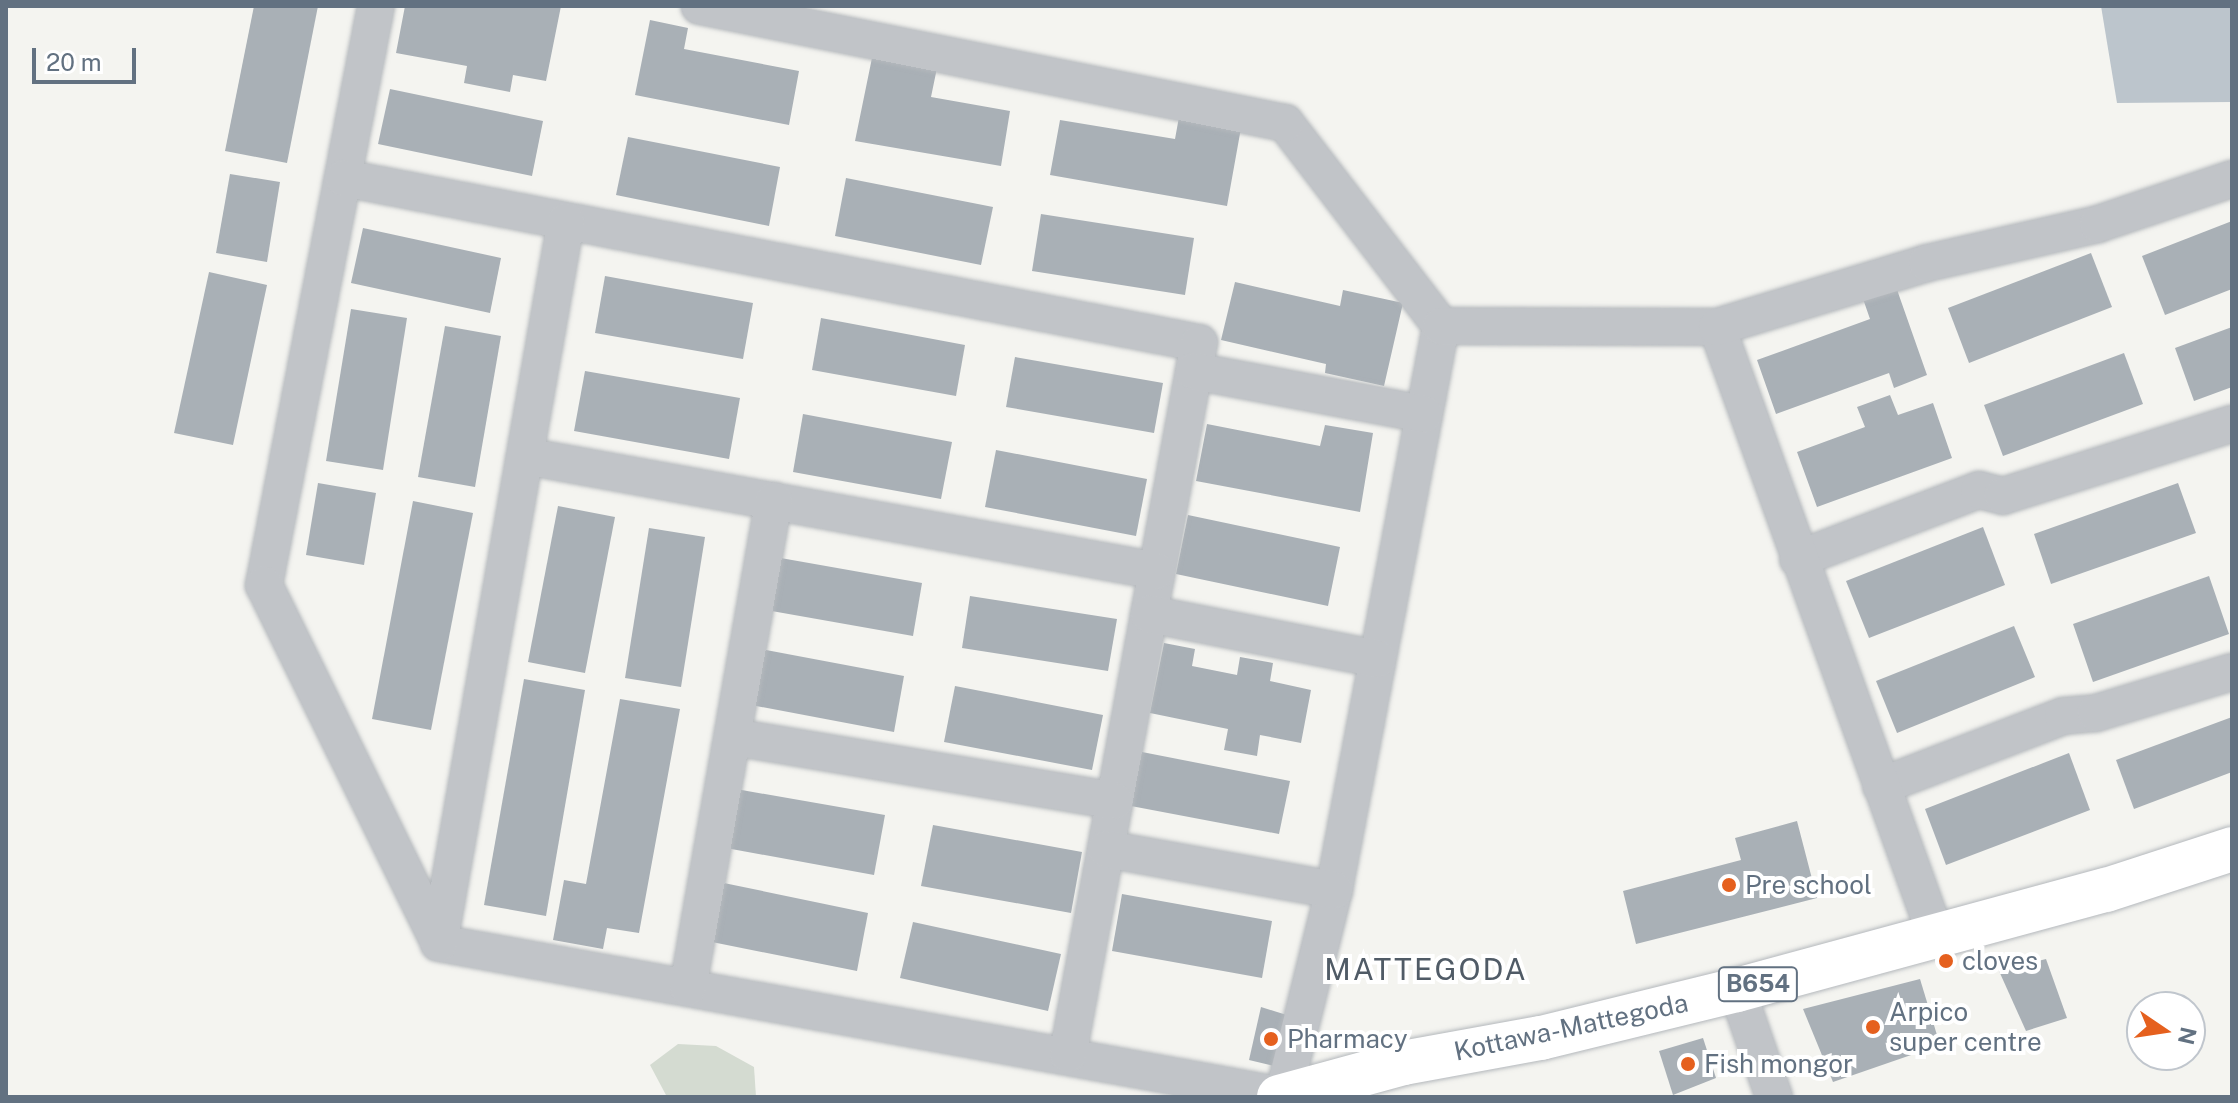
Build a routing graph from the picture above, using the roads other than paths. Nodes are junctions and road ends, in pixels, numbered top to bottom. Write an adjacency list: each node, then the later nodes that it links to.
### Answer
1 (376, 6): 3 (street)
2 (700, 6): 6 (street)
3 (344, 178): 5 (street); 25 (street)
4 (2232, 179): 7 (street)
5 (566, 221): 8 (street); 11 (street)
6 (1441, 326): 7 (street); 9 (street)
7 (1717, 327): 13 (street)
8 (1194, 371): 9 (street); 14 (street)
9 (1424, 414): 16 (street)
10 (2232, 424): 13 (street)
11 (525, 456): 12 (street); 25 (street)
12 (774, 501): 14 (street); 18 (street)
13 (1798, 559): 19 (street)
14 (1157, 571): 15 (street)
15 (1149, 614): 16 (street); 20 (street)
16 (1378, 659): 23 (street)
17 (2232, 672): 19 (street)
18 (733, 737): 20 (street); 26 (street)
19 (1881, 786): 24 (street)
20 (1115, 801): 21 (street)
21 (1106, 849): 23 (street); 28 (street)
22 (2232, 849): 24 (main road, Kottawa-Mattegoda / B654)
23 (1334, 890): 29 (street)
24 (1935, 933): 27 (main road, Kottawa-Mattegoda / B654)
25 (439, 943): 26 (street)
26 (688, 987): 28 (street)
27 (1737, 990): 29 (main road, Kottawa-Mattegoda / B654); 30 (street)
28 (1068, 1054): 29 (street)
29 (1281, 1096)
30 (1774, 1097)

